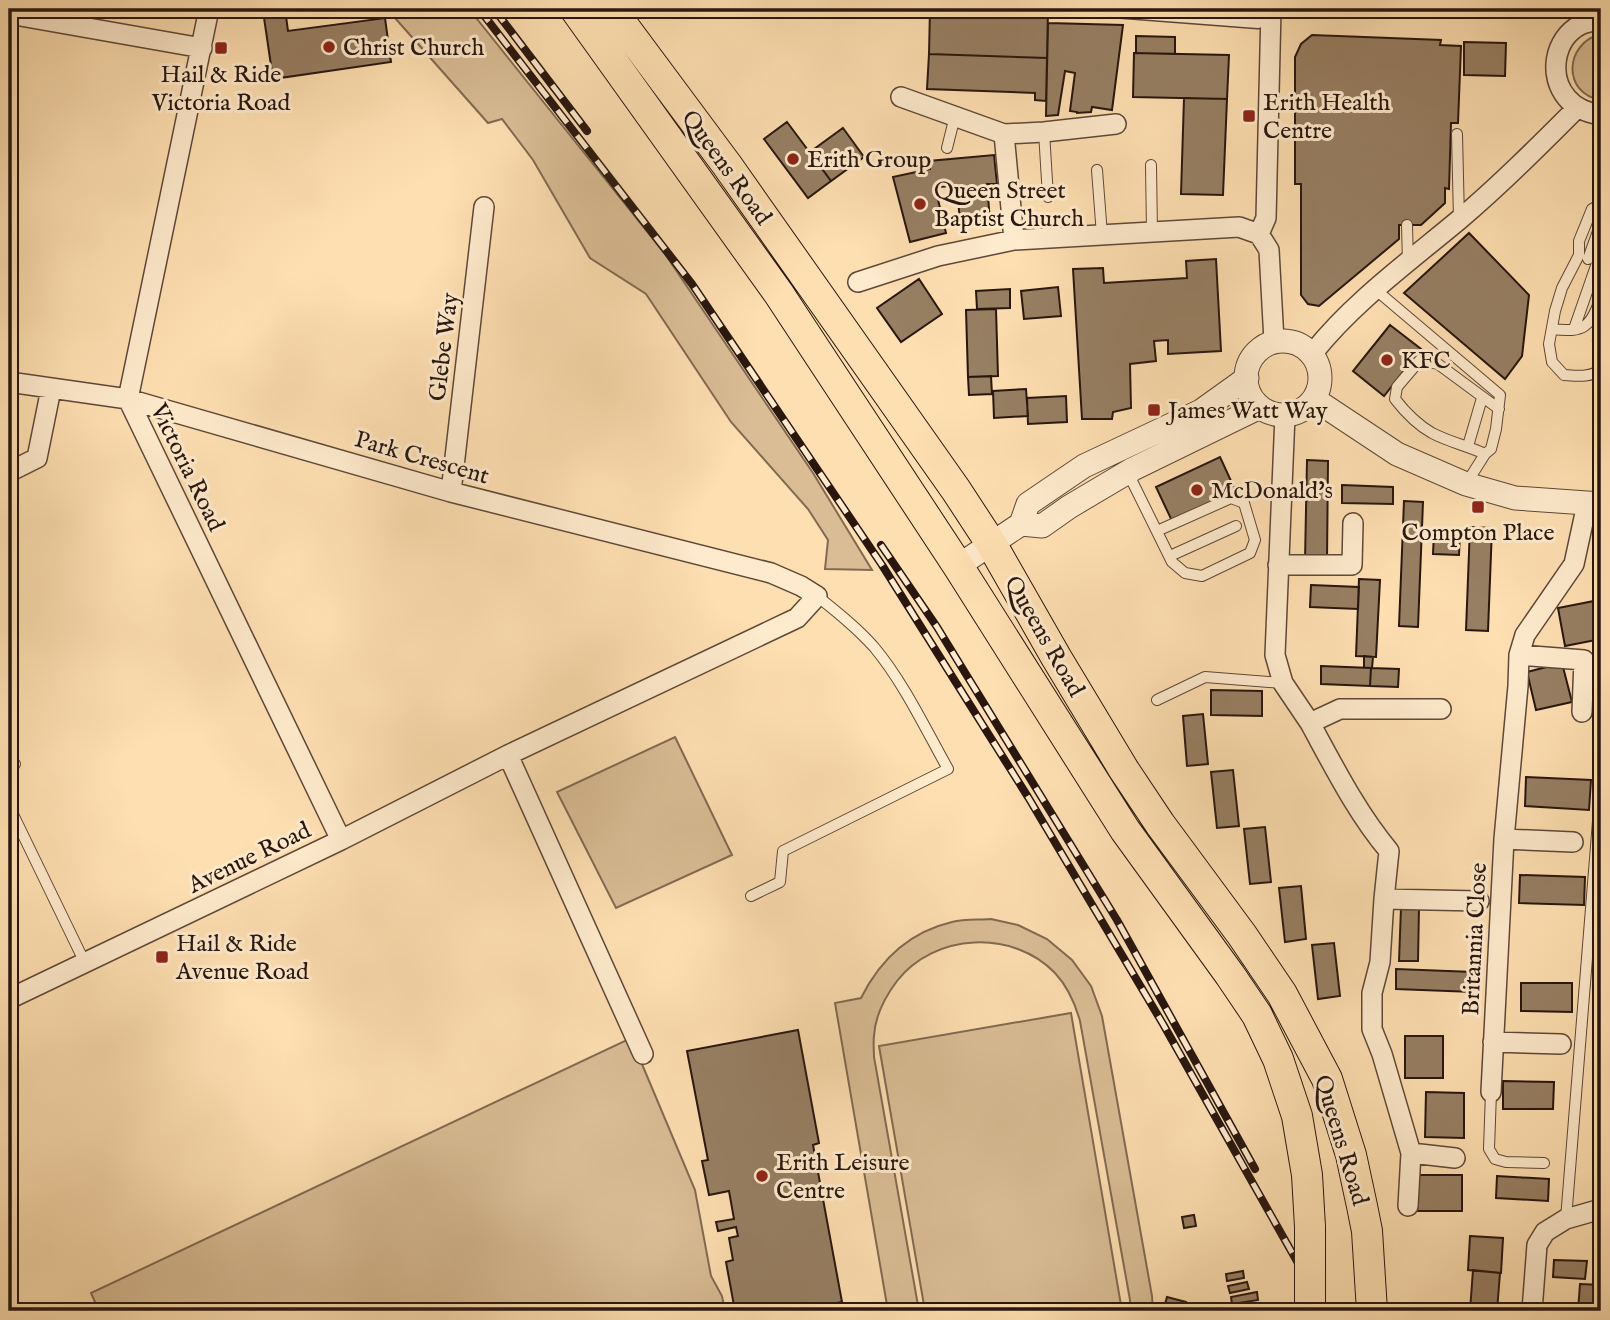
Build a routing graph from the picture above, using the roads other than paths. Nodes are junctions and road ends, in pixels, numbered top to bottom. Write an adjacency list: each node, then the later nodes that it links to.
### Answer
1 (209, 9): 8 (street, Victoria Road)
2 (575, 9): 63 (main road, Queens Road)
3 (611, 9): 60 (main road, Queens Road)
4 (1101, 9): 6 (street)
5 (9, 14): 8 (street)
6 (1265, 15): 27 (street)
7 (1601, 19): 10 (street)
8 (202, 48): 44 (street, Victoria Road)
9 (901, 97): 12 (street)
10 (1577, 107): 11 (street); 23 (street)
11 (1601, 115)
12 (954, 116): 15 (street); 17 (lane)
13 (1116, 124): 14 (street)
14 (1044, 132): 15 (street); 20 (lane)
15 (1004, 134): 29 (street)
16 (1457, 134): 23 (lane)
17 (947, 148)
18 (1151, 165): 26 (lane)
19 (1097, 170): 28 (lane)
20 (1048, 197)
21 (1601, 204): 30 (lane)
22 (484, 208): 54 (street, Glebe Way)
23 (1459, 220): 31 (street)
24 (1601, 223): 30 (lane)
25 (1407, 225): 31 (lane)
26 (1152, 232): 27 (street); 28 (street)
27 (1259, 234): 37 (street)
28 (1102, 235): 29 (street)
29 (1014, 240): 32 (street)
30 (1591, 260): 35 (lane); 36 (lane)
31 (1408, 263): 33 (street)
32 (858, 282)
33 (1376, 290): 38 (street); 47 (lane)
34 (1601, 297): 36 (lane)
35 (1552, 330): 36 (lane); 39 (lane)
36 (1574, 330)
37 (1274, 341): 38 (street); 40 (street)
38 (1313, 353): 45 (street)
39 (1601, 369)
40 (1247, 378): 46 (street); 57 (street)
41 (9, 382): 42 (street, Park Crescent)
42 (51, 389): 44 (street, Park Crescent); 51 (street)
43 (1482, 398): 47 (lane); 49 (lane); 49 (lane)
44 (128, 399): 54 (street, Park Crescent); 75 (street, Victoria Road)
45 (1314, 399): 48 (street); 53 (street)
46 (1260, 407): 48 (street); 52 (street)
47 (1499, 409): 50 (lane)
48 (1285, 415): 62 (street)
49 (1468, 446): 50 (lane)
50 (1485, 454): 53 (lane)
51 (9, 472)
52 (1128, 472): 57 (street); 59 (lane)
53 (1466, 484): 55 (street)
54 (451, 492): 64 (street, Park Crescent)
55 (1594, 504): 65 (street, Britannia Close)
56 (1353, 523): 62 (street)
57 (1021, 524): 60 (street)
58 (1236, 526): 61 (lane)
59 (1157, 531): 61 (lane); 61 (lane)
60 (992, 545): 63 (street); 94 (main road, Queens Road)
61 (1170, 556)
62 (1278, 565): 66 (street)
63 (958, 566): 93 (main road, Queens Road, bridge)
64 (817, 596): 71 (street, Avenue Road); 77 (lane)
65 (1519, 655): 69 (street); 74 (street, Britannia Close)
66 (1283, 682): 67 (lane); 70 (street)
67 (1157, 700)
68 (1441, 709): 70 (street)
69 (1582, 712)
70 (1310, 723): 78 (street)
71 (508, 755): 75 (street, Avenue Road); 85 (street)
72 (1601, 784): 80 (lane)
73 (9, 806): 81 (lane)
74 (1504, 839): 76 (street, Britannia Close); 83 (street, Britannia Close)
75 (341, 840): 81 (street, Avenue Road)
76 (1573, 842)
77 (751, 896)
78 (1384, 899): 79 (street); 87 (street)
79 (1479, 901)
80 (1596, 905): 92 (lane)
81 (85, 963): 82 (street, Avenue Road)
82 (9, 999)
83 (1493, 1042): 84 (street, Britannia Close); 86 (street, Britannia Close)
84 (1560, 1044)
85 (643, 1054)
86 (1491, 1092): 89 (lane)
87 (1411, 1153): 88 (street); 90 (street)
88 (1455, 1158)
89 (1544, 1163)
90 (1408, 1206)
91 (1601, 1209): 92 (street)
92 (1566, 1219): 95 (street)
93 (1310, 1311)
94 (1373, 1311)
95 (1532, 1311)

